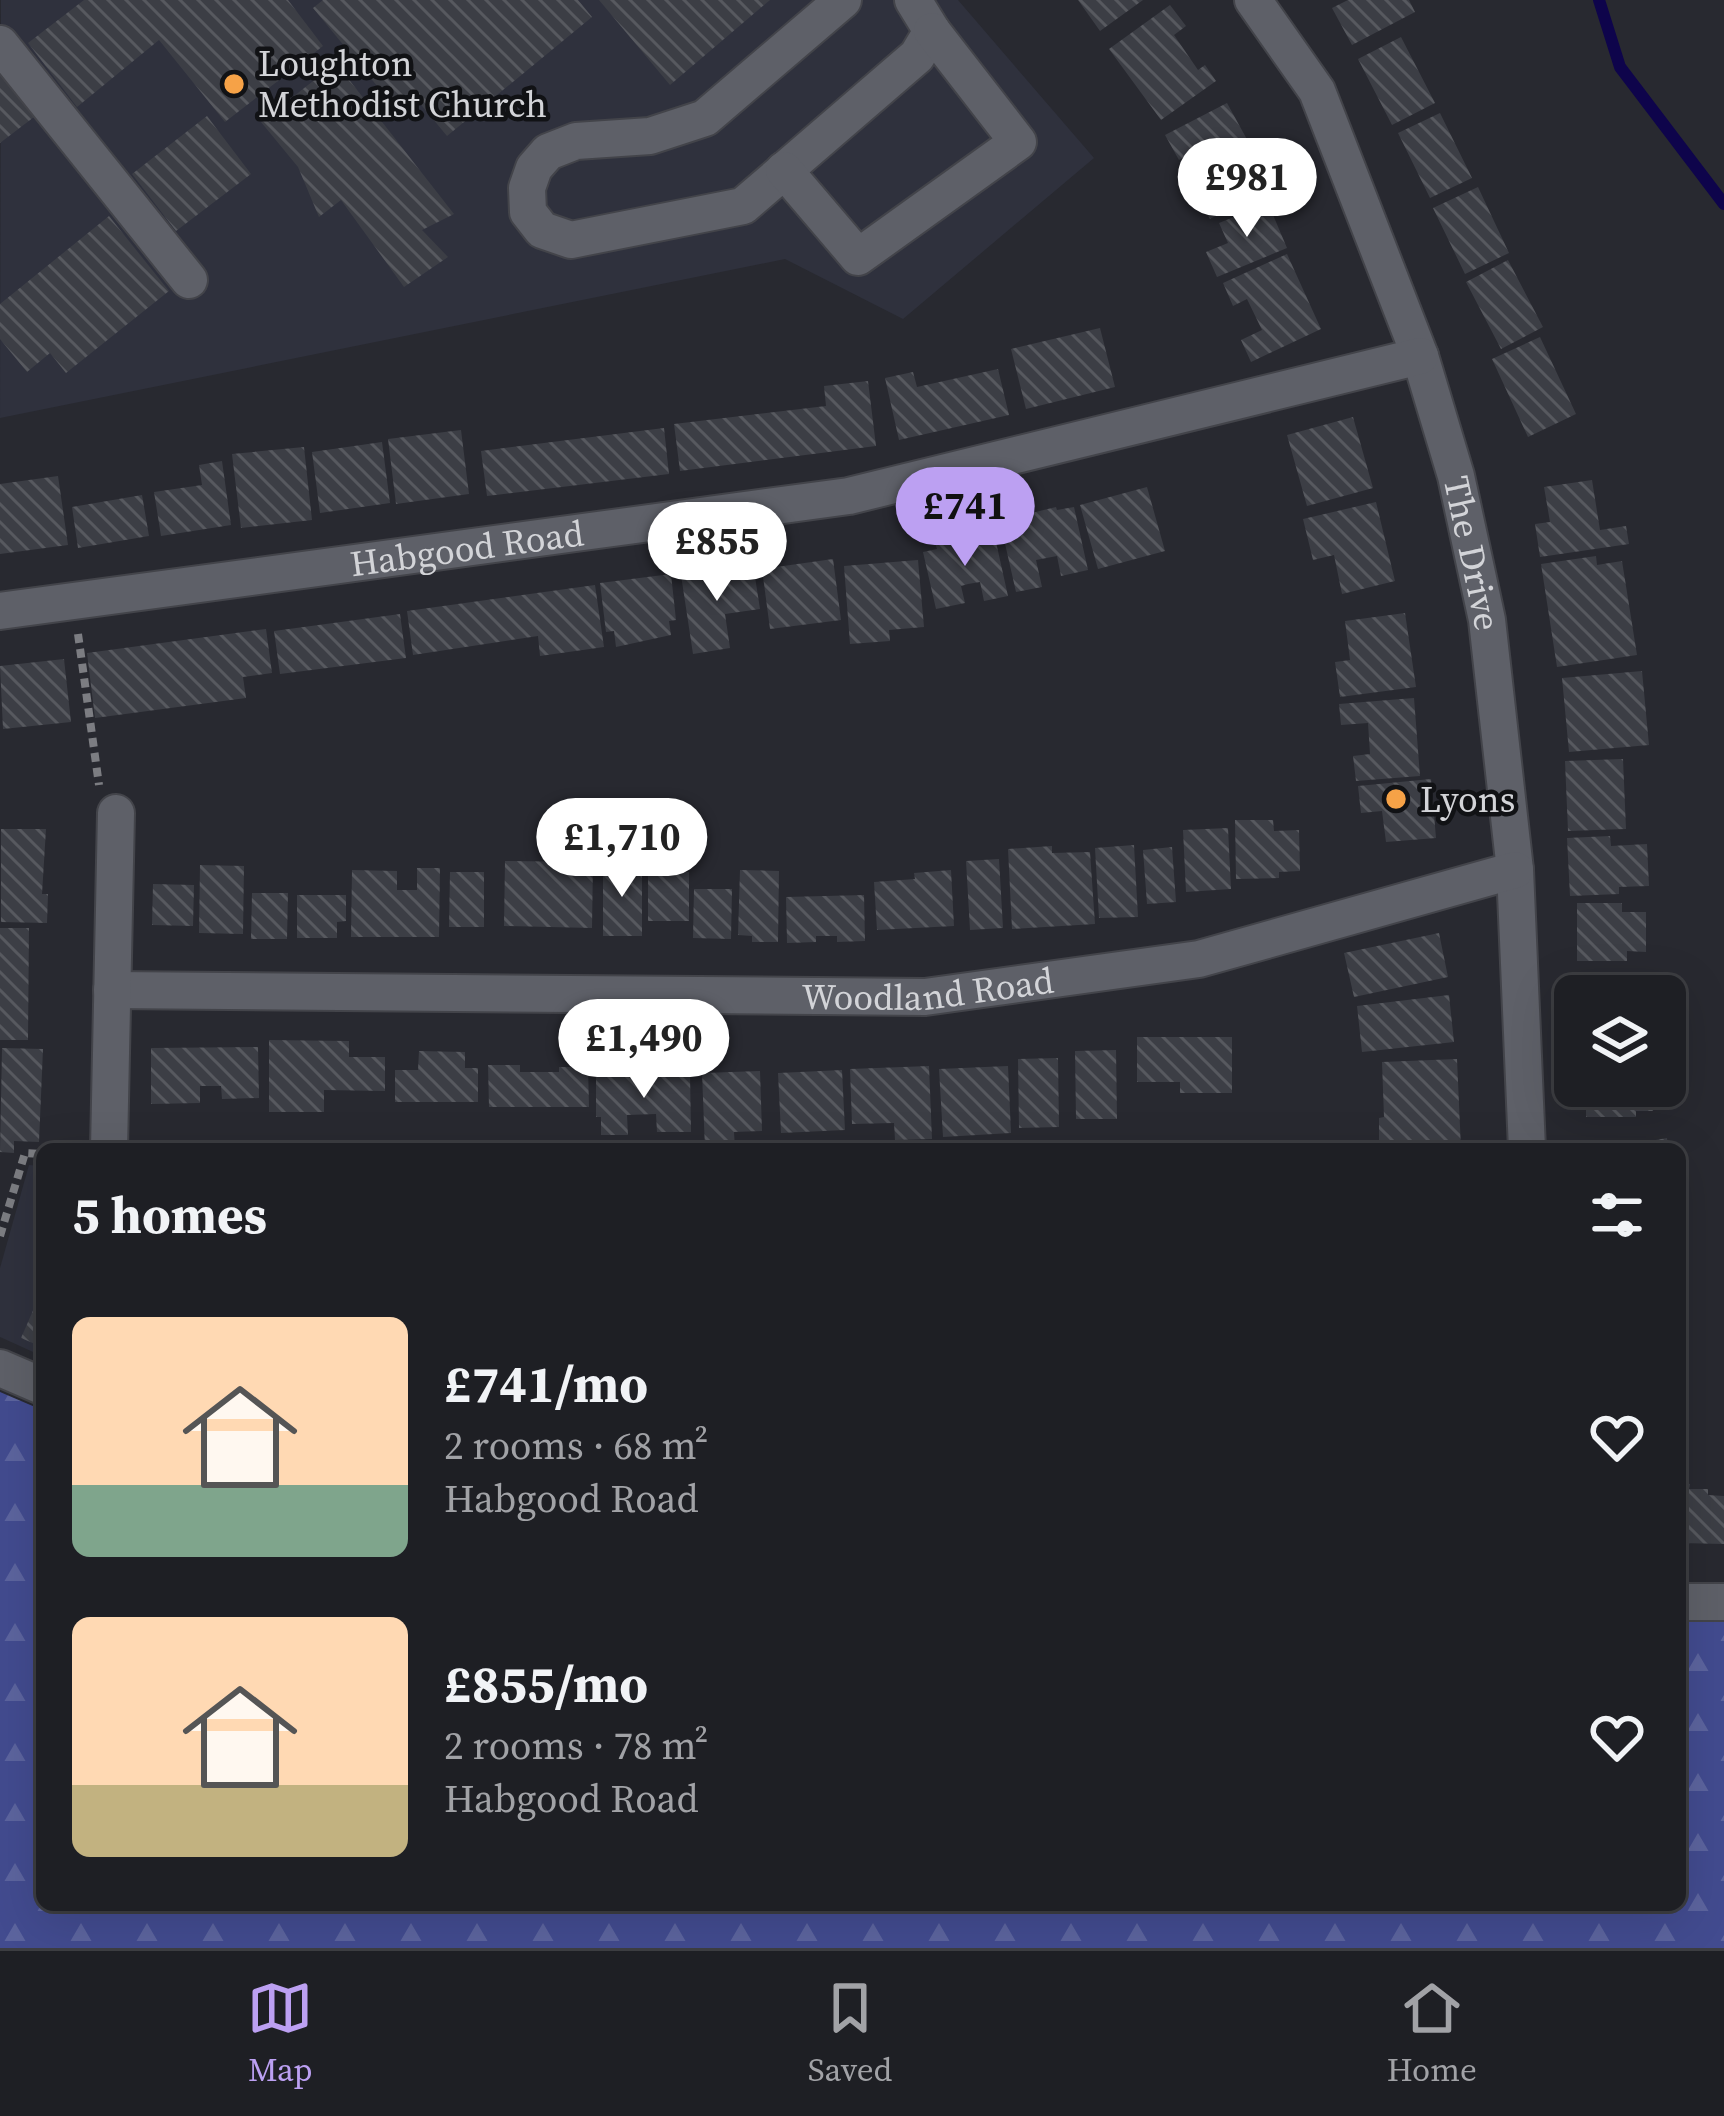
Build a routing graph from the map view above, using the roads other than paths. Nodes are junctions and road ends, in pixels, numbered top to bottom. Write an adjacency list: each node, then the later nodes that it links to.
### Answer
1 (844, 0): 5 (street)
2 (1253, 0): 7 (street, The Drive)
3 (922, 16): 5 (street); 5 (street)
4 (0, 44): 6 (street)
5 (784, 170)
6 (189, 280)
7 (1420, 356): 8 (street, Habgood Road); 10 (street, The Drive)
8 (0, 611)
9 (116, 813): 11 (street)
10 (1514, 870): 11 (street, Woodland Road); 13 (street, The Drive)
11 (112, 990): 12 (street)
12 (109, 1143)
13 (1528, 1143)
14 (0, 1368): 15 (street)
15 (36, 1384)
16 (1686, 1602): 17 (street)
17 (1724, 1602)

